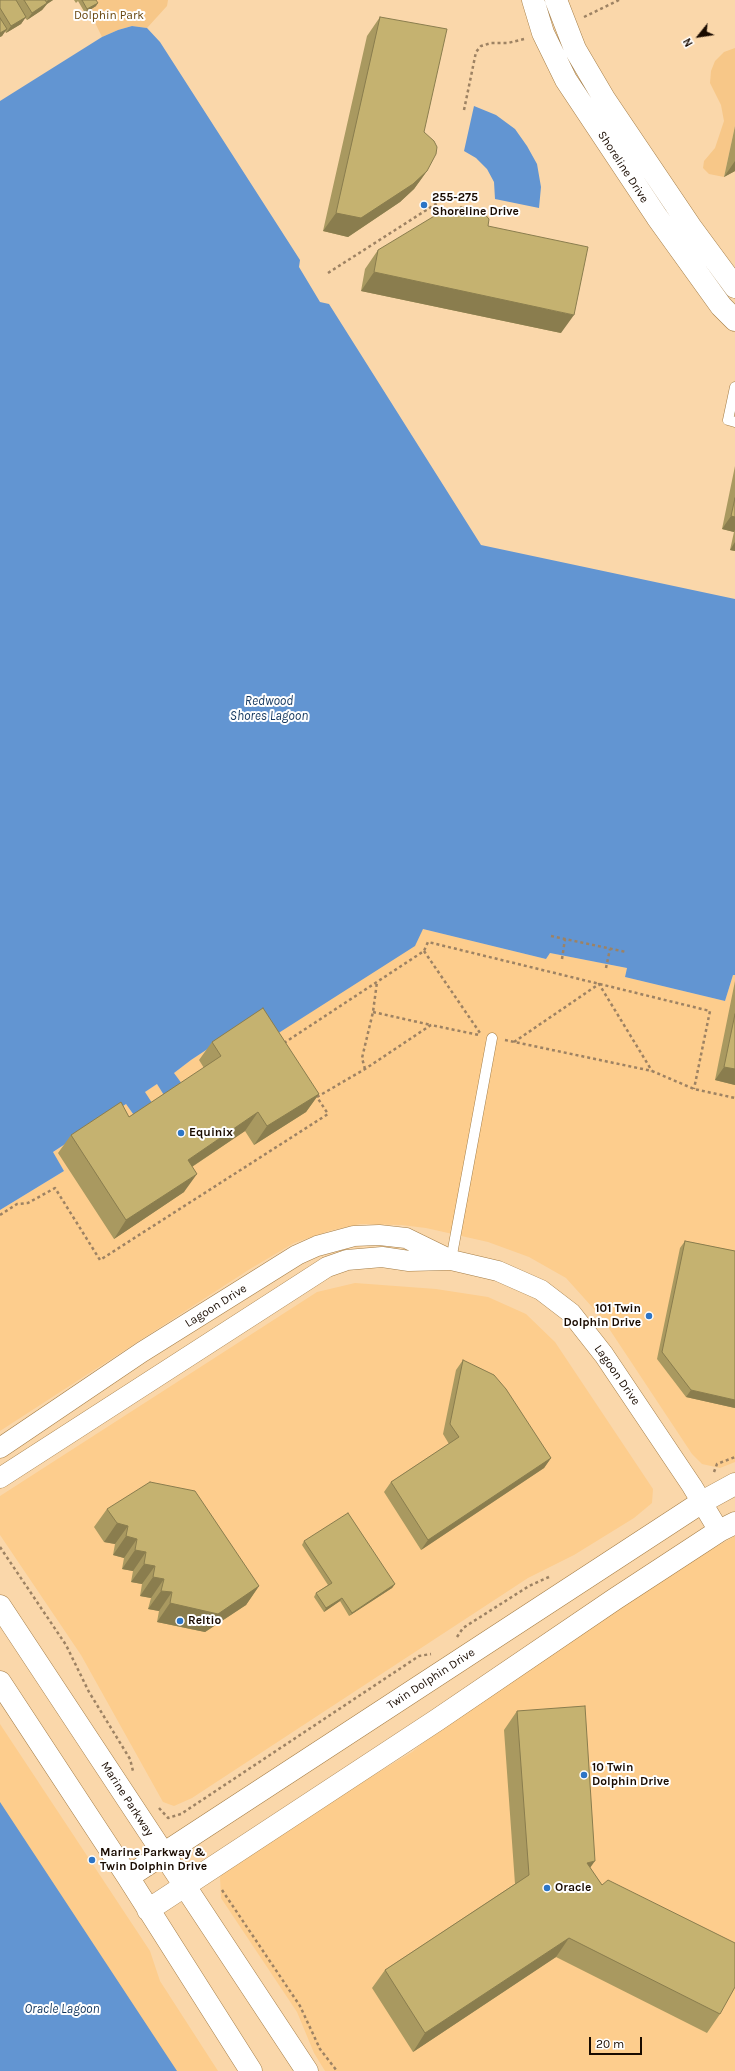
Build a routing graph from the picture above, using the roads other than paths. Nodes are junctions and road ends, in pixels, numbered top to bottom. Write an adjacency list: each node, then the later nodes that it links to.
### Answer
1 (533, 0): 4 (main road, Shoreline Drive)
2 (556, 0): 3 (main road, Shoreline Drive)
3 (735, 287)
4 (735, 320)
5 (735, 388): 6 (lane)
6 (735, 422)
7 (492, 1038): 8 (lane)
8 (451, 1260): 9 (street, Lagoon Drive); 10 (street, Lagoon Drive); 12 (street, Lagoon Drive)
9 (0, 1448)
10 (0, 1478)
11 (735, 1484): 12 (main road, Twin Dolphin Drive)
12 (702, 1502): 13 (street, Lagoon Drive); 16 (main road, Twin Dolphin Drive)
13 (727, 1527): 18 (main road)
14 (0, 1606): 16 (main road, Marine Parkway)
15 (0, 1682): 17 (main road)
16 (163, 1854): 17 (main road, Twin Dolphin Drive); 18 (main road, Marine Parkway)
17 (128, 1877): 19 (main road)
18 (184, 1886): 19 (main road); 21 (main road, Marine Parkway)
19 (148, 1910): 20 (main road)
20 (252, 2071)
21 (307, 2071)

